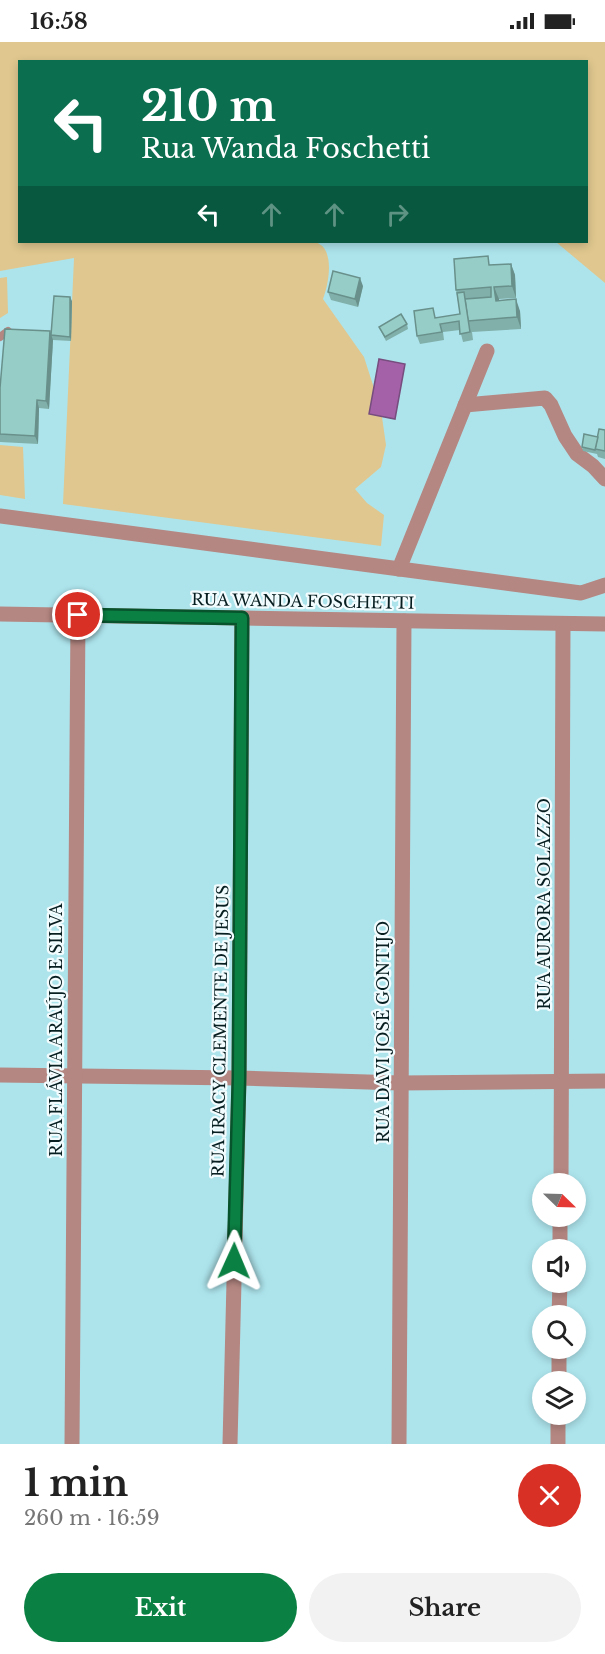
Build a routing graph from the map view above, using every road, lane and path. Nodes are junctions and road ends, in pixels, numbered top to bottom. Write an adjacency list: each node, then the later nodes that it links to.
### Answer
1 (8, 331): 2 (lane)
2 (0, 337)
3 (487, 351): 4 (street)
4 (465, 405): 5 (street); 7 (street)
5 (605, 479)
6 (0, 516): 7 (street)
7 (399, 569): 8 (street)
8 (605, 585)
9 (0, 614): 10 (street, RUA WANDA FOSCHETTI)
10 (78, 615): 11 (street, RUA WANDA FOSCHETTI); 16 (street, RUA FLÁVIA ARAÚJO E SILVA)
11 (242, 618): 12 (street, RUA WANDA FOSCHETTI); 17 (street, RUA IRACY CLEMENTE DE JESUS)
12 (404, 621): 13 (street, RUA WANDA FOSCHETTI); 20 (street, RUA DAVI JOSÉ GONTIJO)
13 (563, 624): 14 (street, RUA WANDA FOSCHETTI); 18 (street, RUA AURORA SOLAZZO)
14 (605, 624)
15 (0, 1075): 16 (street)
16 (74, 1076): 17 (street); 23 (street, RUA FLÁVIA ARAÚJO E SILVA)
17 (239, 1078): 20 (street); 24 (street, RUA IRACY CLEMENTE DE JESUS)
18 (562, 1081): 19 (street); 20 (street); 21 (street, RUA AURORA SOLAZZO)
19 (605, 1081)
20 (400, 1083): 25 (street, RUA DAVI JOSÉ GONTIJO)
21 (561, 1173)
22 (558, 1425): 26 (street)
23 (72, 1444)
24 (230, 1444)
25 (399, 1444)
26 (558, 1444)

